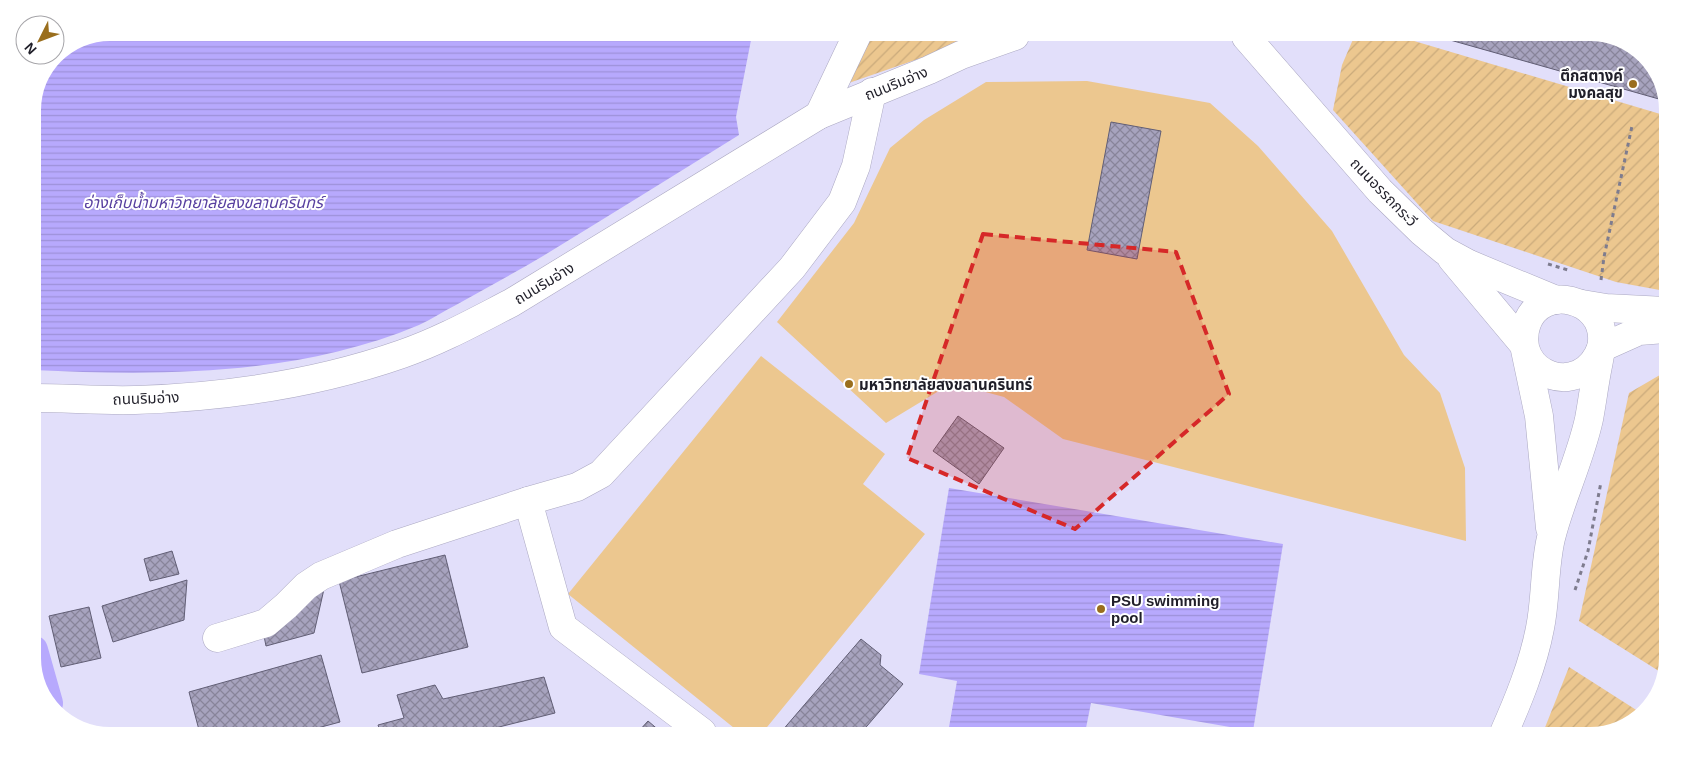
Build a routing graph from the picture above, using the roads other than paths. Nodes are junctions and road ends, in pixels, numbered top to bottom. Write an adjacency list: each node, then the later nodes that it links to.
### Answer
1 (855, 41): 5 (street)
2 (1001, 41): 4 (street, ถนนริมอ่าง)
3 (1249, 41): 6 (street, ถนนอรรถกระวี)
4 (872, 92): 5 (street, ถนนริมอ่าง); 13 (street)
5 (819, 115): 12 (street, ถนนริมอ่าง)
6 (1445, 251): 7 (street, ถนนอรรถกระวี); 10 (street)
7 (1579, 304): 8 (street); 10 (street); 11 (street)
8 (1659, 311)
9 (1659, 330): 11 (street)
10 (1524, 345): 11 (street); 14 (street)
11 (1601, 348): 14 (street)
12 (41, 398)
13 (528, 501): 15 (street); 16 (street)
14 (1551, 539): 17 (street)
15 (217, 638)
16 (695, 727)
17 (1506, 727)

